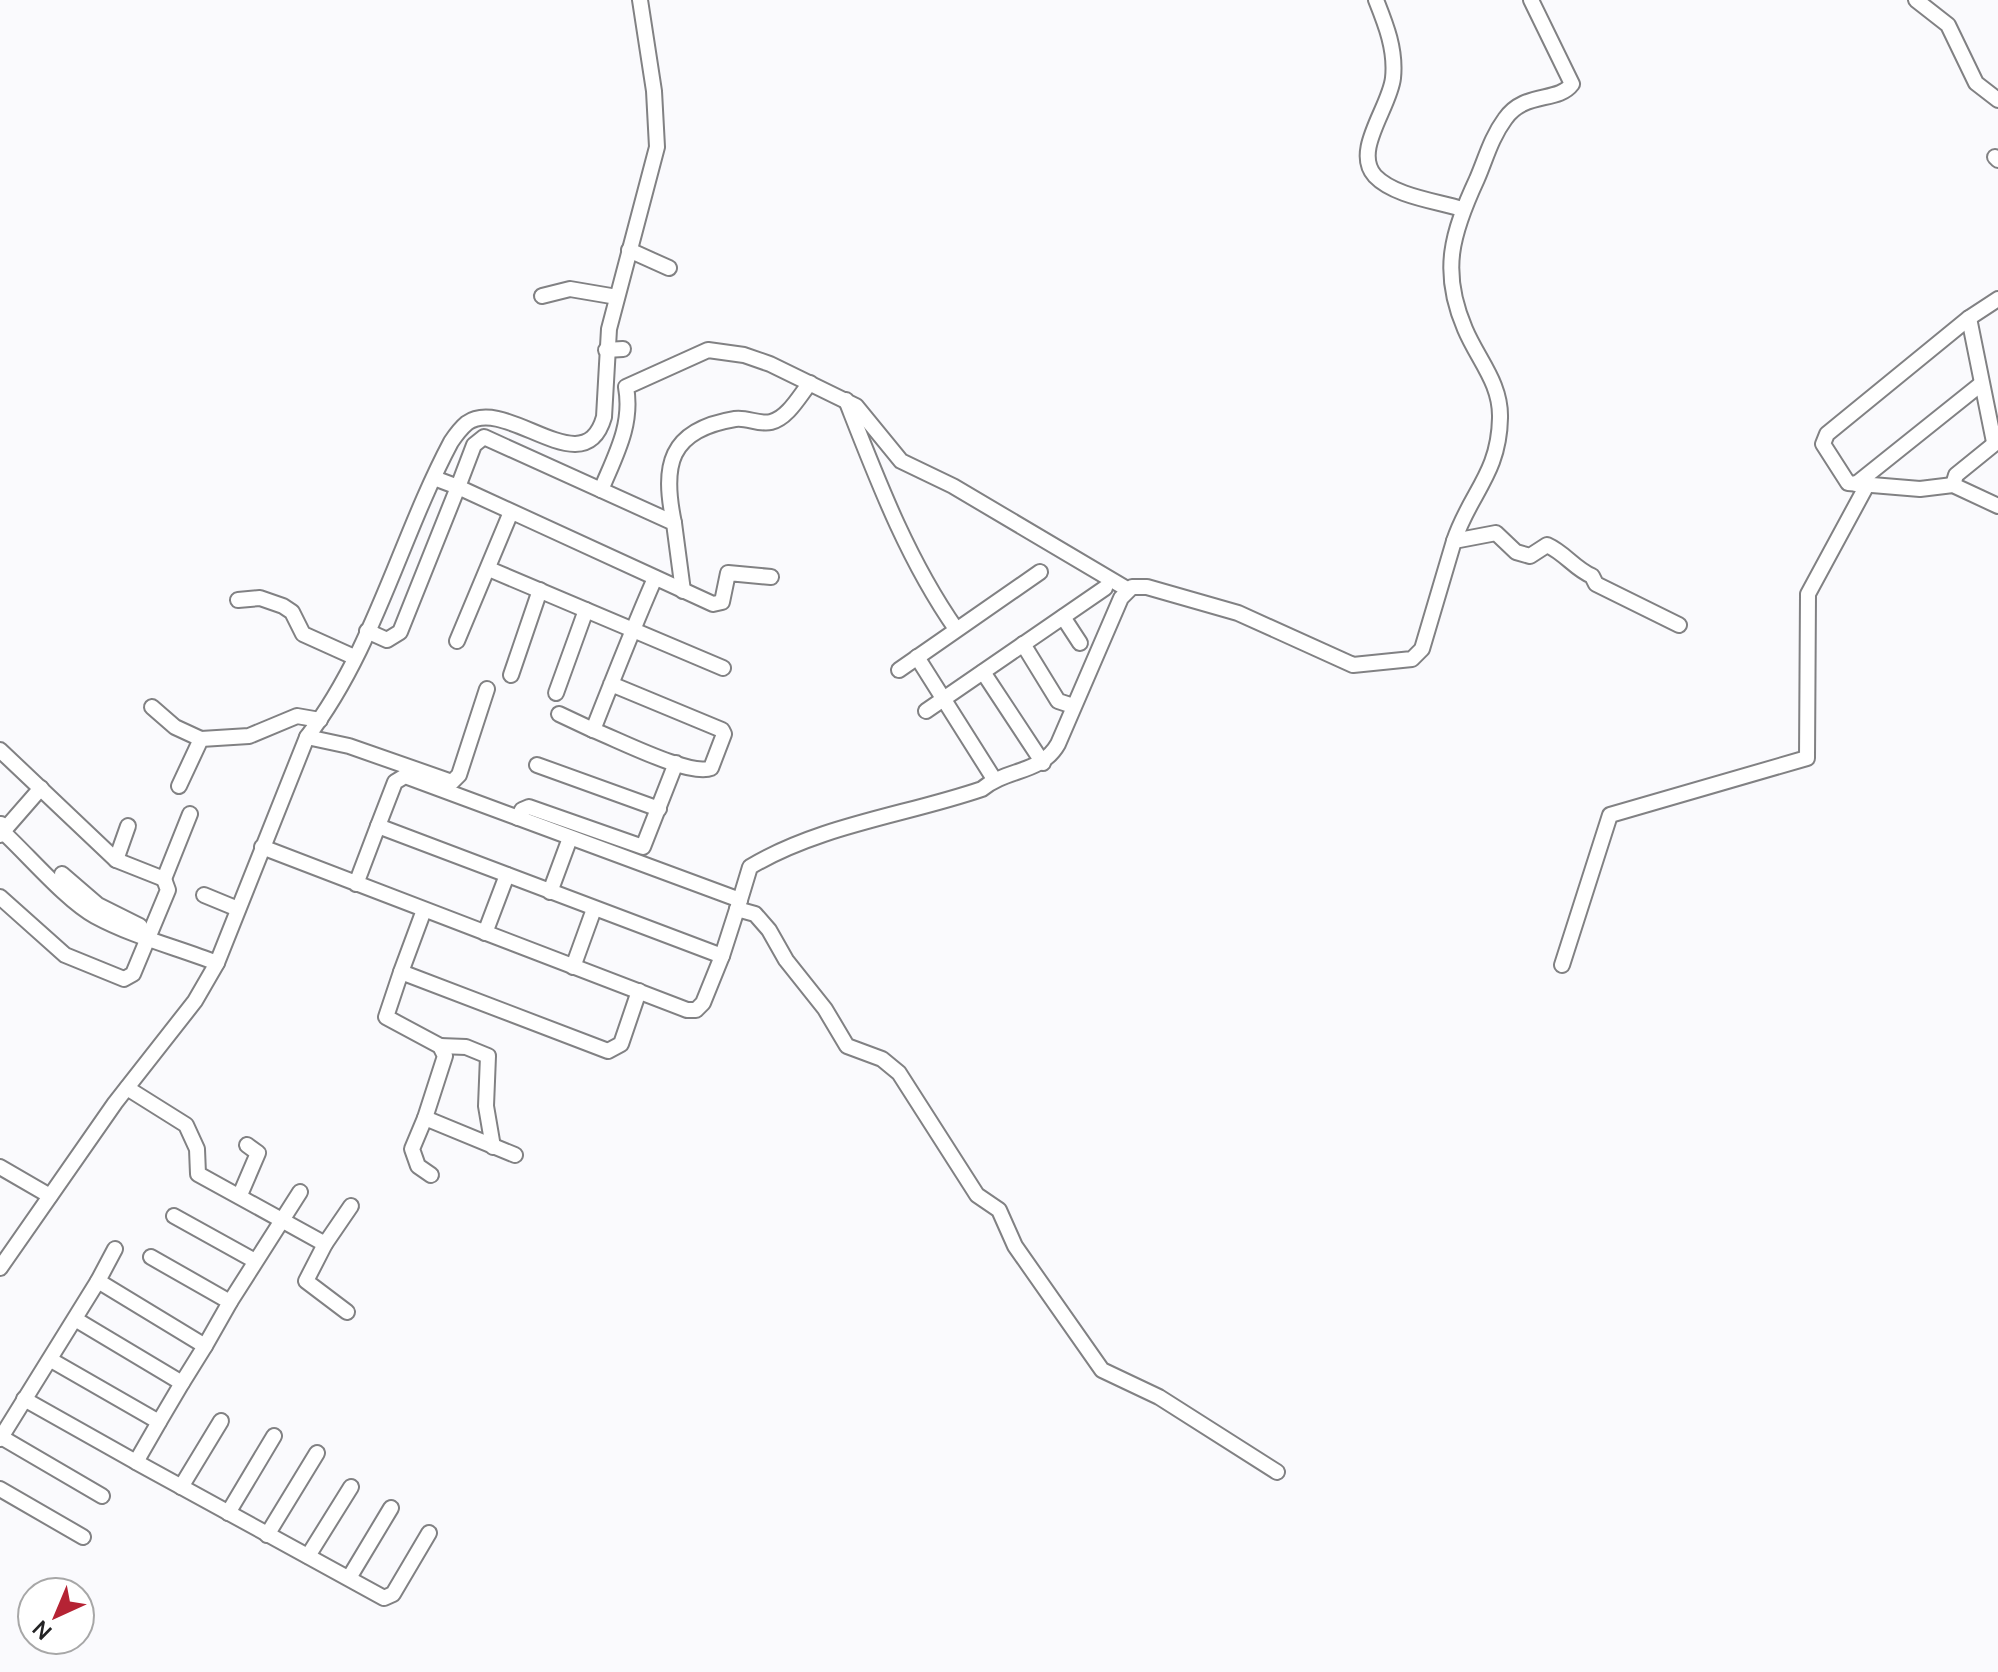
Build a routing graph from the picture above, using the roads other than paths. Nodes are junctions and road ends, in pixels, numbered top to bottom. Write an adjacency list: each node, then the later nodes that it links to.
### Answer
1 (640, 0): 7 (street)
2 (1376, 0): 6 (street)
3 (1531, 0): 6 (street)
4 (1916, 0): 5 (street)
5 (1998, 100)
6 (1462, 209): 29 (street)
7 (629, 250): 8 (street); 10 (street)
8 (669, 268)
9 (542, 296): 10 (street)
10 (617, 297): 14 (street)
11 (1998, 299): 12 (street)
12 (1969, 318): 16 (street); 22 (street)
13 (623, 349): 14 (street)
14 (606, 350): 18 (street)
15 (810, 383): 17 (street); 19 (street); 28 (street)
16 (1981, 384): 20 (street); 22 (street)
17 (626, 387): 18 (street); 25 (street)
18 (605, 389): 21 (street)
19 (846, 399): 35 (street); 43 (street)
20 (1996, 441): 23 (street)
21 (434, 478): 24 (street); 44 (street)
22 (1862, 485): 23 (street); 96 (street)
23 (1953, 485): 26 (street)
24 (458, 487): 25 (street); 27 (street); 44 (street)
25 (601, 490): 28 (street)
26 (1998, 506)
27 (511, 512): 30 (street); 33 (street)
28 (674, 523): 37 (street)
29 (1454, 541): 35 (street); 41 (street)
30 (489, 569): 36 (street); 45 (street)
31 (1040, 572): 43 (street)
32 (771, 577): 37 (street)
33 (655, 578): 37 (street); 42 (street)
34 (1105, 588): 40 (street)
35 (1127, 589): 58 (street)
36 (540, 590): 39 (street); 53 (street)
37 (683, 591)
38 (238, 600): 48 (street)
39 (586, 610): 42 (street); 56 (street)
40 (1063, 617): 46 (street); 47 (street)
41 (1679, 625)
42 (632, 629): 50 (street); 54 (street)
43 (956, 629): 49 (street)
44 (367, 631): 48 (street)
45 (457, 641)
46 (1080, 643)
47 (1023, 644): 52 (street); 58 (street)
48 (354, 657): 62 (street)
49 (917, 657): 51 (street); 57 (street)
50 (723, 668)
51 (899, 670)
52 (983, 672): 57 (street); 68 (street)
53 (511, 675)
54 (611, 684): 63 (street); 67 (street)
55 (487, 689): 64 (street)
56 (556, 693)
57 (943, 699): 60 (street); 70 (street)
58 (1073, 706): 68 (street)
59 (152, 707): 65 (street)
60 (926, 711)
61 (559, 714): 63 (street)
62 (320, 720): 64 (street); 65 (street)
63 (593, 730): 67 (street)
64 (307, 737): 80 (street)
65 (201, 739): 71 (street)
66 (0, 750): 72 (street)
67 (676, 763): 73 (street)
68 (1043, 763): 70 (street)
69 (537, 765): 73 (street)
70 (994, 779): 88 (street)
71 (179, 786)
72 (41, 788): 78 (street); 81 (street)
73 (659, 809): 75 (street)
74 (190, 814): 83 (street)
75 (518, 818): 77 (street); 79 (street)
76 (128, 826): 81 (street)
77 (378, 826): 82 (street); 84 (street)
78 (2, 828): 93 (street)
79 (570, 838): 85 (street); 88 (street)
80 (262, 847): 84 (street); 89 (street)
81 (116, 860): 83 (street)
82 (507, 875): 85 (street); 92 (street)
83 (164, 879): 93 (street)
84 (356, 884): 91 (street)
85 (550, 892): 90 (street)
86 (204, 895): 89 (street)
87 (1, 899): 93 (street)
88 (738, 904): 94 (street); 133 (street)
89 (238, 909): 95 (street)
90 (594, 909): 94 (street); 97 (street)
91 (424, 910): 92 (street); 98 (street)
92 (485, 933): 97 (street)
93 (152, 937): 95 (street)
94 (722, 956): 99 (street)
95 (217, 963): 101 (street)
96 (1562, 965)
97 (573, 967): 99 (street)
98 (401, 972): 99 (street); 100 (street)
99 (639, 991)
100 (440, 1046): 102 (street); 104 (street)
101 (127, 1088): 109 (street); 110 (street)
102 (425, 1118): 104 (street); 107 (street)
103 (247, 1145): 109 (street)
104 (493, 1147): 105 (street)
105 (515, 1155)
106 (0, 1167): 110 (street)
107 (431, 1175)
108 (300, 1192): 113 (street)
109 (240, 1195): 113 (street)
110 (50, 1196): 118 (street)
111 (351, 1206): 114 (street)
112 (174, 1216): 117 (street)
113 (281, 1219): 114 (street); 117 (street)
114 (325, 1244): 121 (street)
115 (115, 1249): 119 (street)
116 (151, 1257): 120 (street)
117 (255, 1261): 120 (street)
118 (0, 1268)
119 (98, 1281): 122 (street); 123 (street)
120 (230, 1302): 123 (street)
121 (347, 1312)
122 (75, 1319): 124 (street); 125 (street)
123 (205, 1346): 125 (street)
124 (51, 1360): 126 (street); 128 (street)
125 (182, 1383): 128 (street)
126 (24, 1399): 130 (street); 132 (street)
127 (221, 1421): 134 (street)
128 (159, 1422): 132 (street)
129 (274, 1436): 139 (street)
130 (1, 1438): 137 (street)
131 (317, 1453): 141 (street)
132 (136, 1462): 134 (street)
133 (1277, 1472)
134 (181, 1487): 139 (street)
135 (351, 1487): 143 (street)
136 (0, 1489): 142 (street)
137 (102, 1496)
138 (391, 1508): 144 (street)
139 (228, 1513): 141 (street)
140 (429, 1533): 144 (street)
141 (267, 1535): 143 (street)
142 (83, 1537)
143 (308, 1556): 144 (street)
144 (349, 1578)

